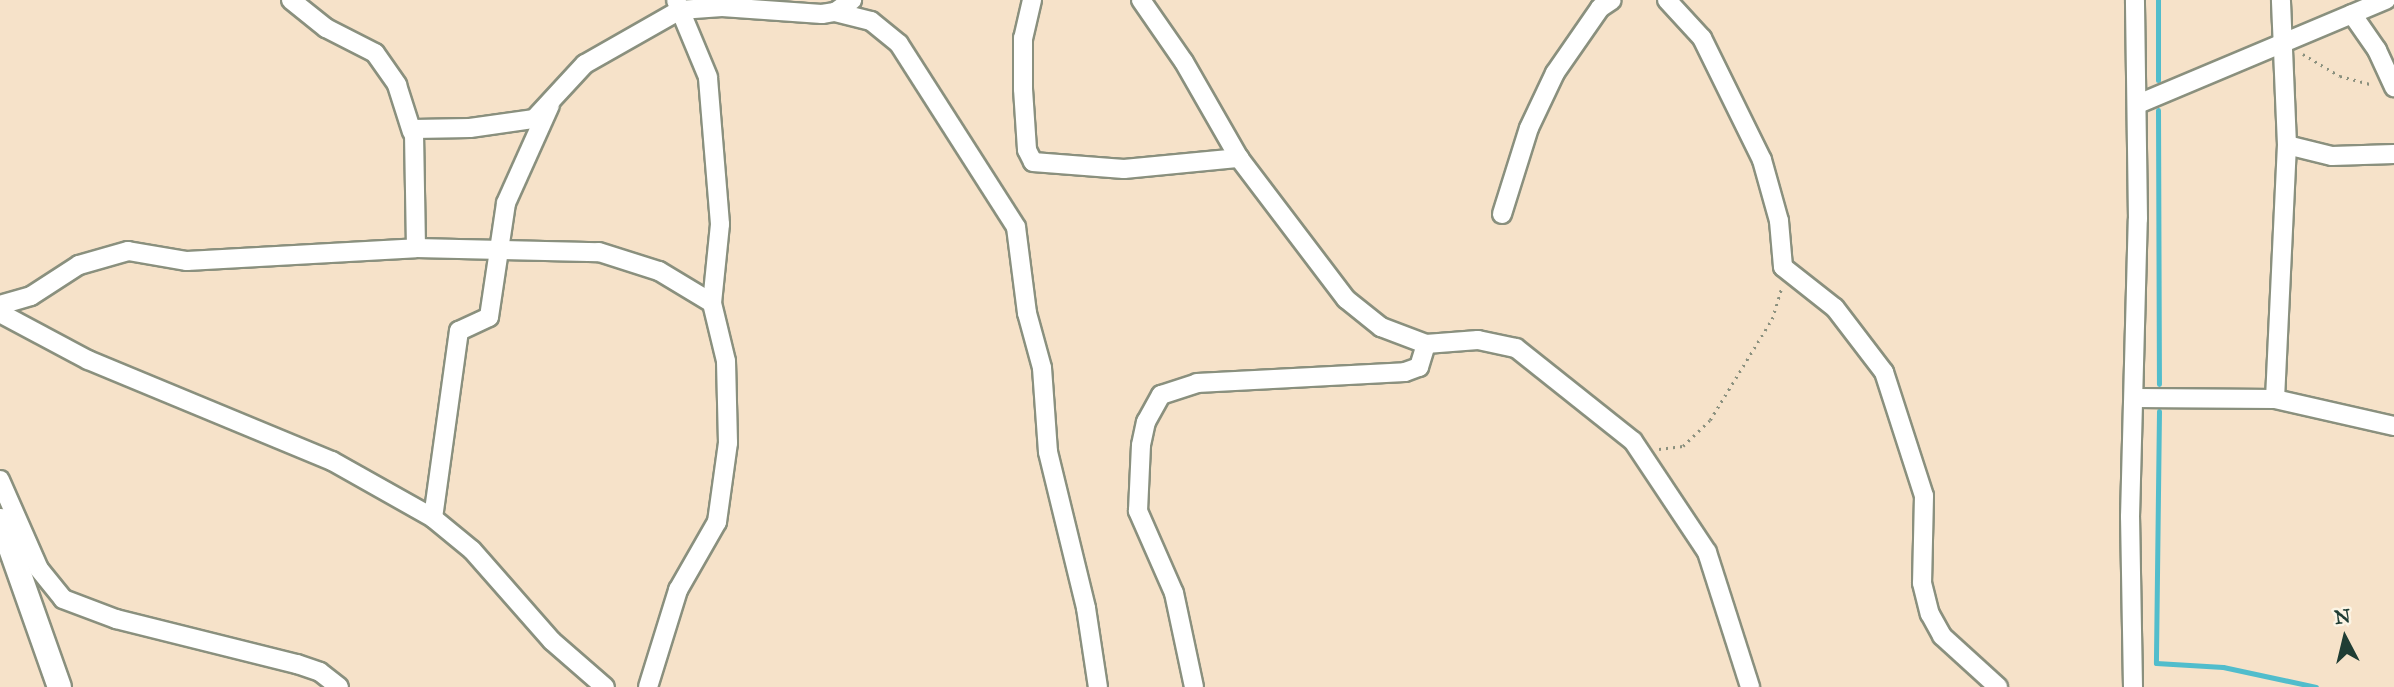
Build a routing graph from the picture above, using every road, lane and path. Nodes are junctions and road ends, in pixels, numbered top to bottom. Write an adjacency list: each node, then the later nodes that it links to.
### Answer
1 (291, 0): 17 (street)
2 (852, 0): 11 (street)
3 (1032, 0): 20 (street)
4 (1141, 0): 20 (street)
5 (1612, 0): 21 (street)
6 (1667, 0): 24 (street)
7 (2135, 0): 15 (street)
8 (2281, 0): 13 (street)
9 (2386, 0): 12 (street)
10 (678, 5): 11 (street); 16 (street); 25 (street)
11 (835, 12): 40 (street)
12 (2352, 14): 13 (street); 14 (street)
13 (2282, 41): 14 (path); 15 (street); 18 (street)
14 (2387, 87)
15 (2138, 104): 29 (street)
16 (550, 105): 17 (street); 23 (street)
17 (412, 132): 22 (street)
18 (2287, 145): 19 (street); 30 (street)
19 (2394, 154)
20 (1239, 158): 28 (street)
21 (1502, 214)
22 (416, 248): 23 (street); 26 (street)
23 (497, 249): 25 (street); 34 (street)
24 (1783, 267): 32 (path); 43 (street)
25 (712, 303): 39 (street)
26 (0, 305)
27 (0, 313): 34 (street)
28 (1426, 344): 32 (street); 41 (street)
29 (2136, 398): 30 (street); 44 (street)
30 (2275, 398): 31 (street)
31 (2394, 426)
32 (1633, 441): 42 (street)
33 (0, 480): 37 (street)
34 (433, 518): 38 (street)
35 (0, 520): 36 (street)
36 (59, 687)
37 (339, 687)
38 (605, 687)
39 (648, 687)
40 (1098, 687)
41 (1194, 687)
42 (1750, 687)
43 (1998, 687)
44 (2137, 687)

